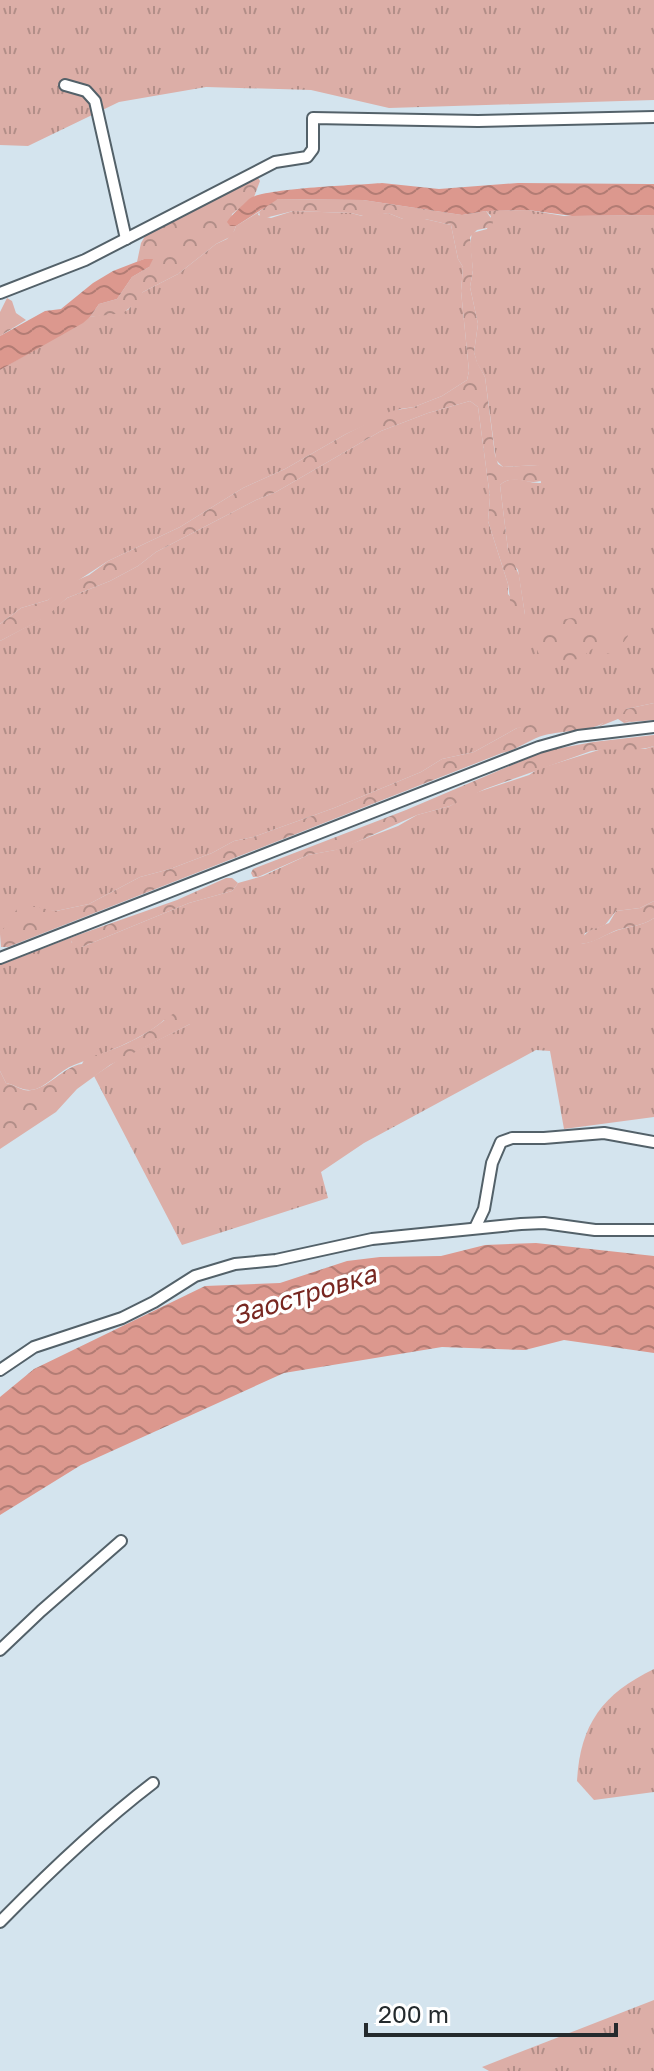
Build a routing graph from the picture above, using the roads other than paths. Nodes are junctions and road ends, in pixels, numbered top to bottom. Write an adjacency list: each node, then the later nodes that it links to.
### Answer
1 (65, 85): 3 (street)
2 (654, 117): 3 (street)
3 (126, 239): 4 (street)
4 (0, 293)
5 (654, 727): 6 (street)
6 (0, 958)
7 (654, 1142): 8 (street)
8 (475, 1228): 9 (street); 10 (street)
9 (654, 1230)
10 (0, 1370)
11 (121, 1541): 12 (street)
12 (0, 1650)
13 (153, 1783): 14 (street)
14 (0, 1922)

